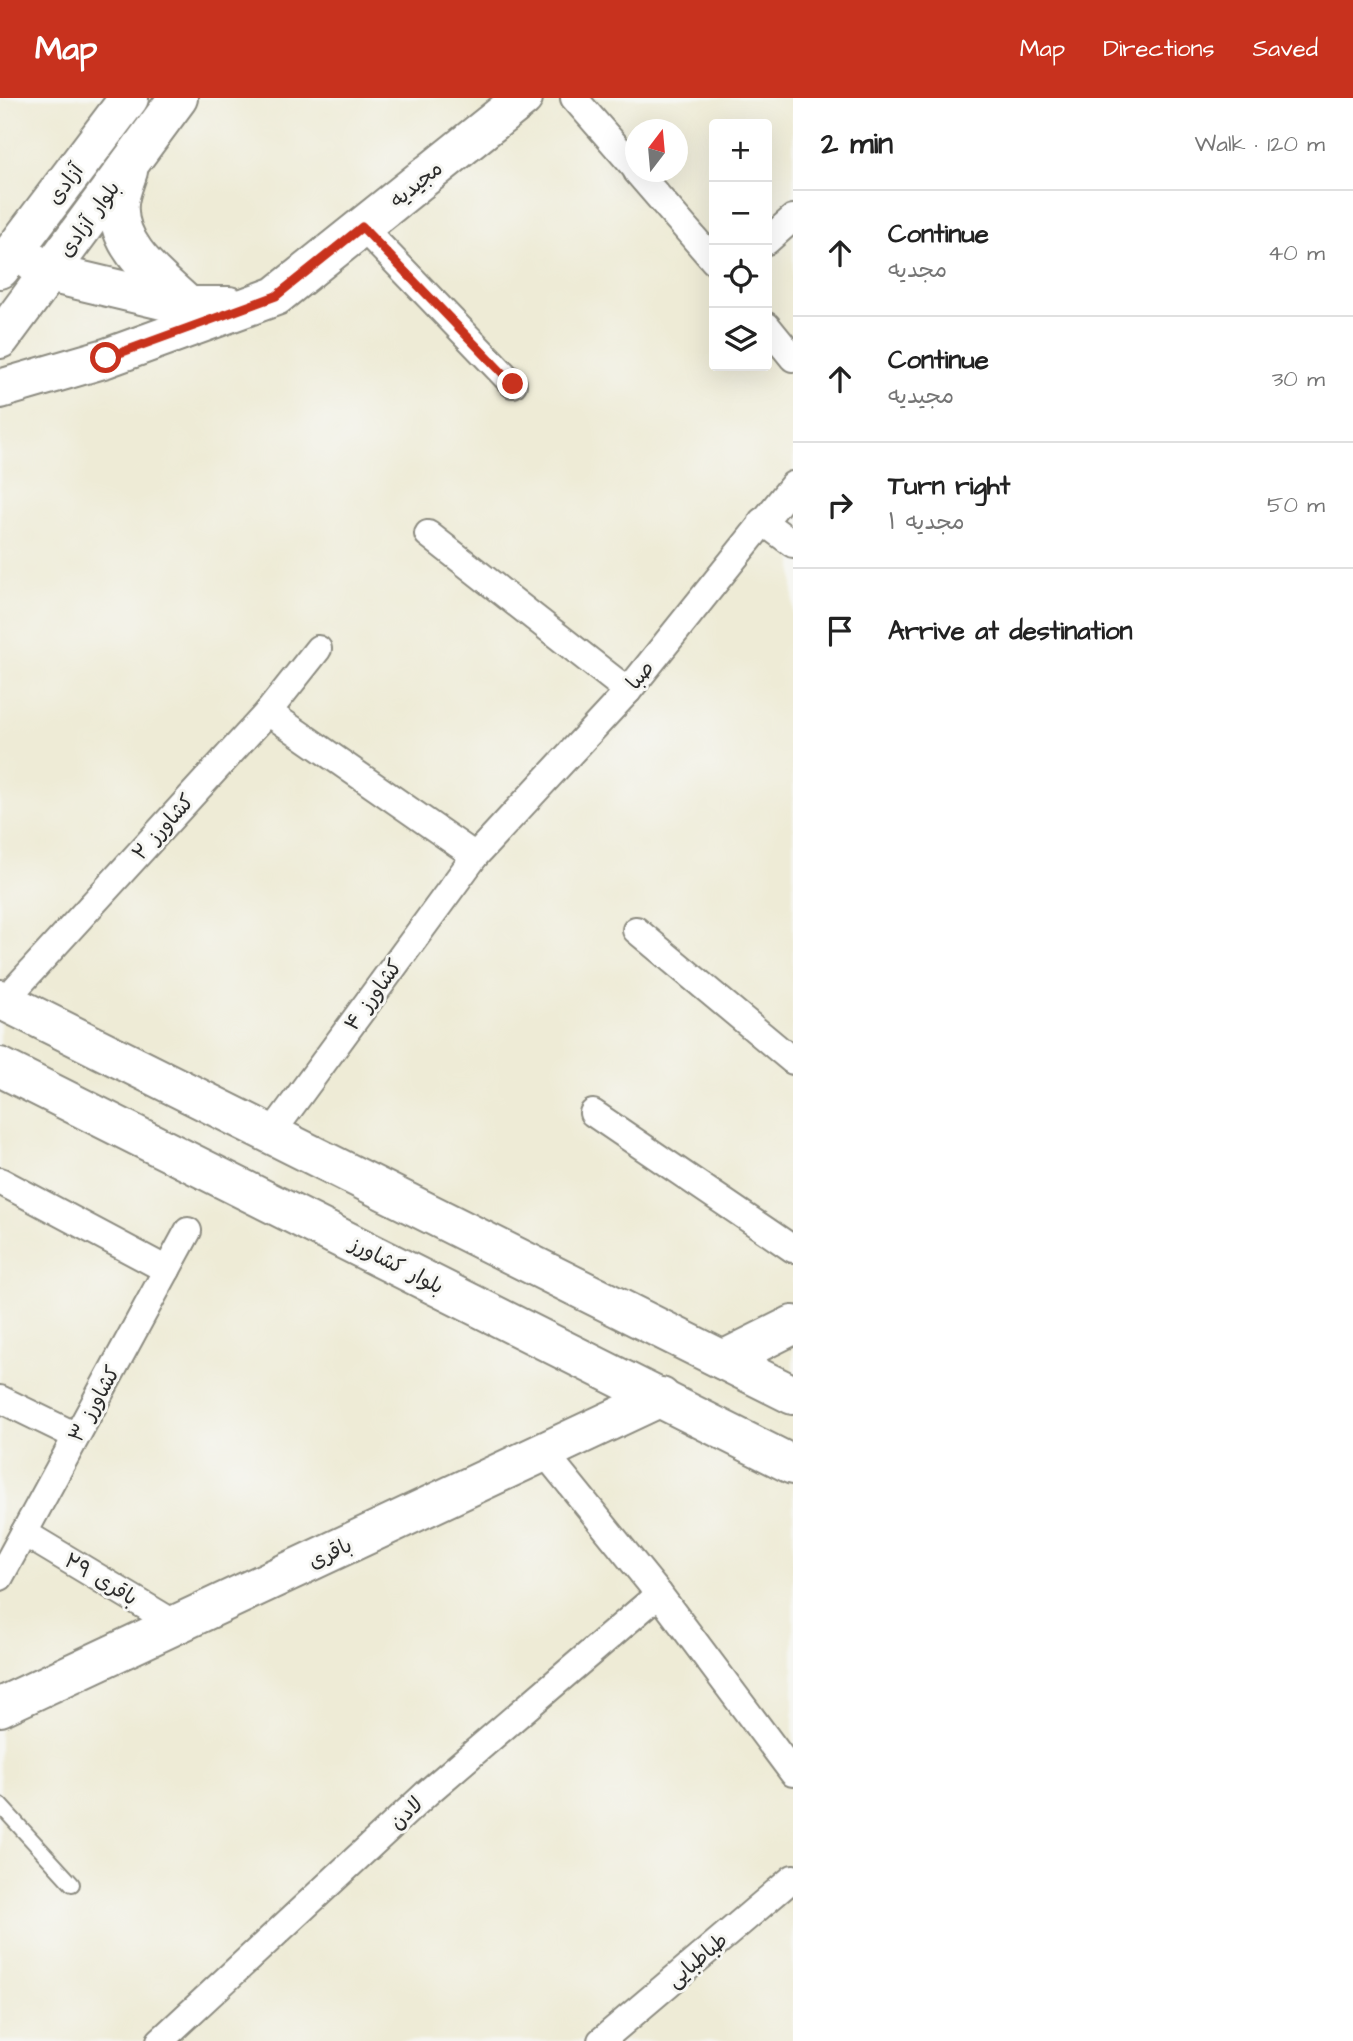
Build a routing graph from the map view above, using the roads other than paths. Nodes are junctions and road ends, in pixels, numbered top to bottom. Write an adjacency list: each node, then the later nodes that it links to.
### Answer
1 (129, 98): 12 (street, آزادی)
2 (177, 98): 6 (street, بلوار آزادی)
3 (523, 98): 9 (street, مجیدیه)
4 (575, 98): 5 (street)
5 (625, 157)
6 (131, 160): 13 (street, بلوار آزادی); 15 (street)
7 (646, 182): 11 (street)
8 (793, 218): 10 (street)
9 (362, 227): 14 (street, مجیدیه); 19 (street)
10 (772, 237)
11 (709, 255)
12 (8, 260): 13 (street)
13 (49, 273): 15 (street); 17 (street, بلوار آزادی)
14 (276, 296): 15 (street); 20 (street)
15 (188, 306)
16 (772, 332): 18 (street)
17 (0, 339)
18 (793, 359)
19 (513, 384)
20 (0, 390)
21 (793, 485): 22 (street, صبا)
22 (762, 522): 24 (street); 26 (street, صبا)
23 (428, 534): 26 (street)
24 (793, 544)
25 (318, 649): 27 (street, کشاورز ۲)
26 (628, 691): 28 (street, صبا)
27 (268, 712): 28 (street); 30 (street, کشاورز ۲)
28 (475, 856): 35 (street, کشاورز ۴)
29 (636, 930): 32 (street)
30 (1, 1007): 35 (street)
31 (0, 1045): 36 (street)
32 (793, 1061)
33 (0, 1067): 36 (street, بلوار کشاورز)
34 (593, 1113): 39 (street)
35 (271, 1134): 42 (street)
36 (207, 1170): 44 (street, بلوار کشاورز)
37 (0, 1181): 40 (street)
38 (188, 1231): 40 (street, کشاورز ۳)
39 (793, 1250)
40 (167, 1270): 46 (street, کشاورز ۳)
41 (793, 1325): 42 (street)
42 (723, 1360): 43 (street)
43 (793, 1395)
44 (661, 1397): 47 (street, باقری); 48 (street, بلوار کشاورز)
45 (0, 1399): 46 (street)
46 (76, 1436): 49 (street, کشاورز ۳)
47 (544, 1452): 51 (street); 52 (street, باقری)
48 (793, 1465)
49 (24, 1533): 50 (street, کشاورز ۳); 52 (street, باقری ۲۹)
50 (0, 1577)
51 (659, 1594): 54 (street); 58 (street, لادن)
52 (177, 1625): 53 (street, باقری)
53 (0, 1707)
54 (793, 1773)
55 (0, 1805): 57 (lane)
56 (793, 1878): 59 (street, طباطبایی)
57 (72, 1884)
58 (160, 2041)
59 (601, 2041)

